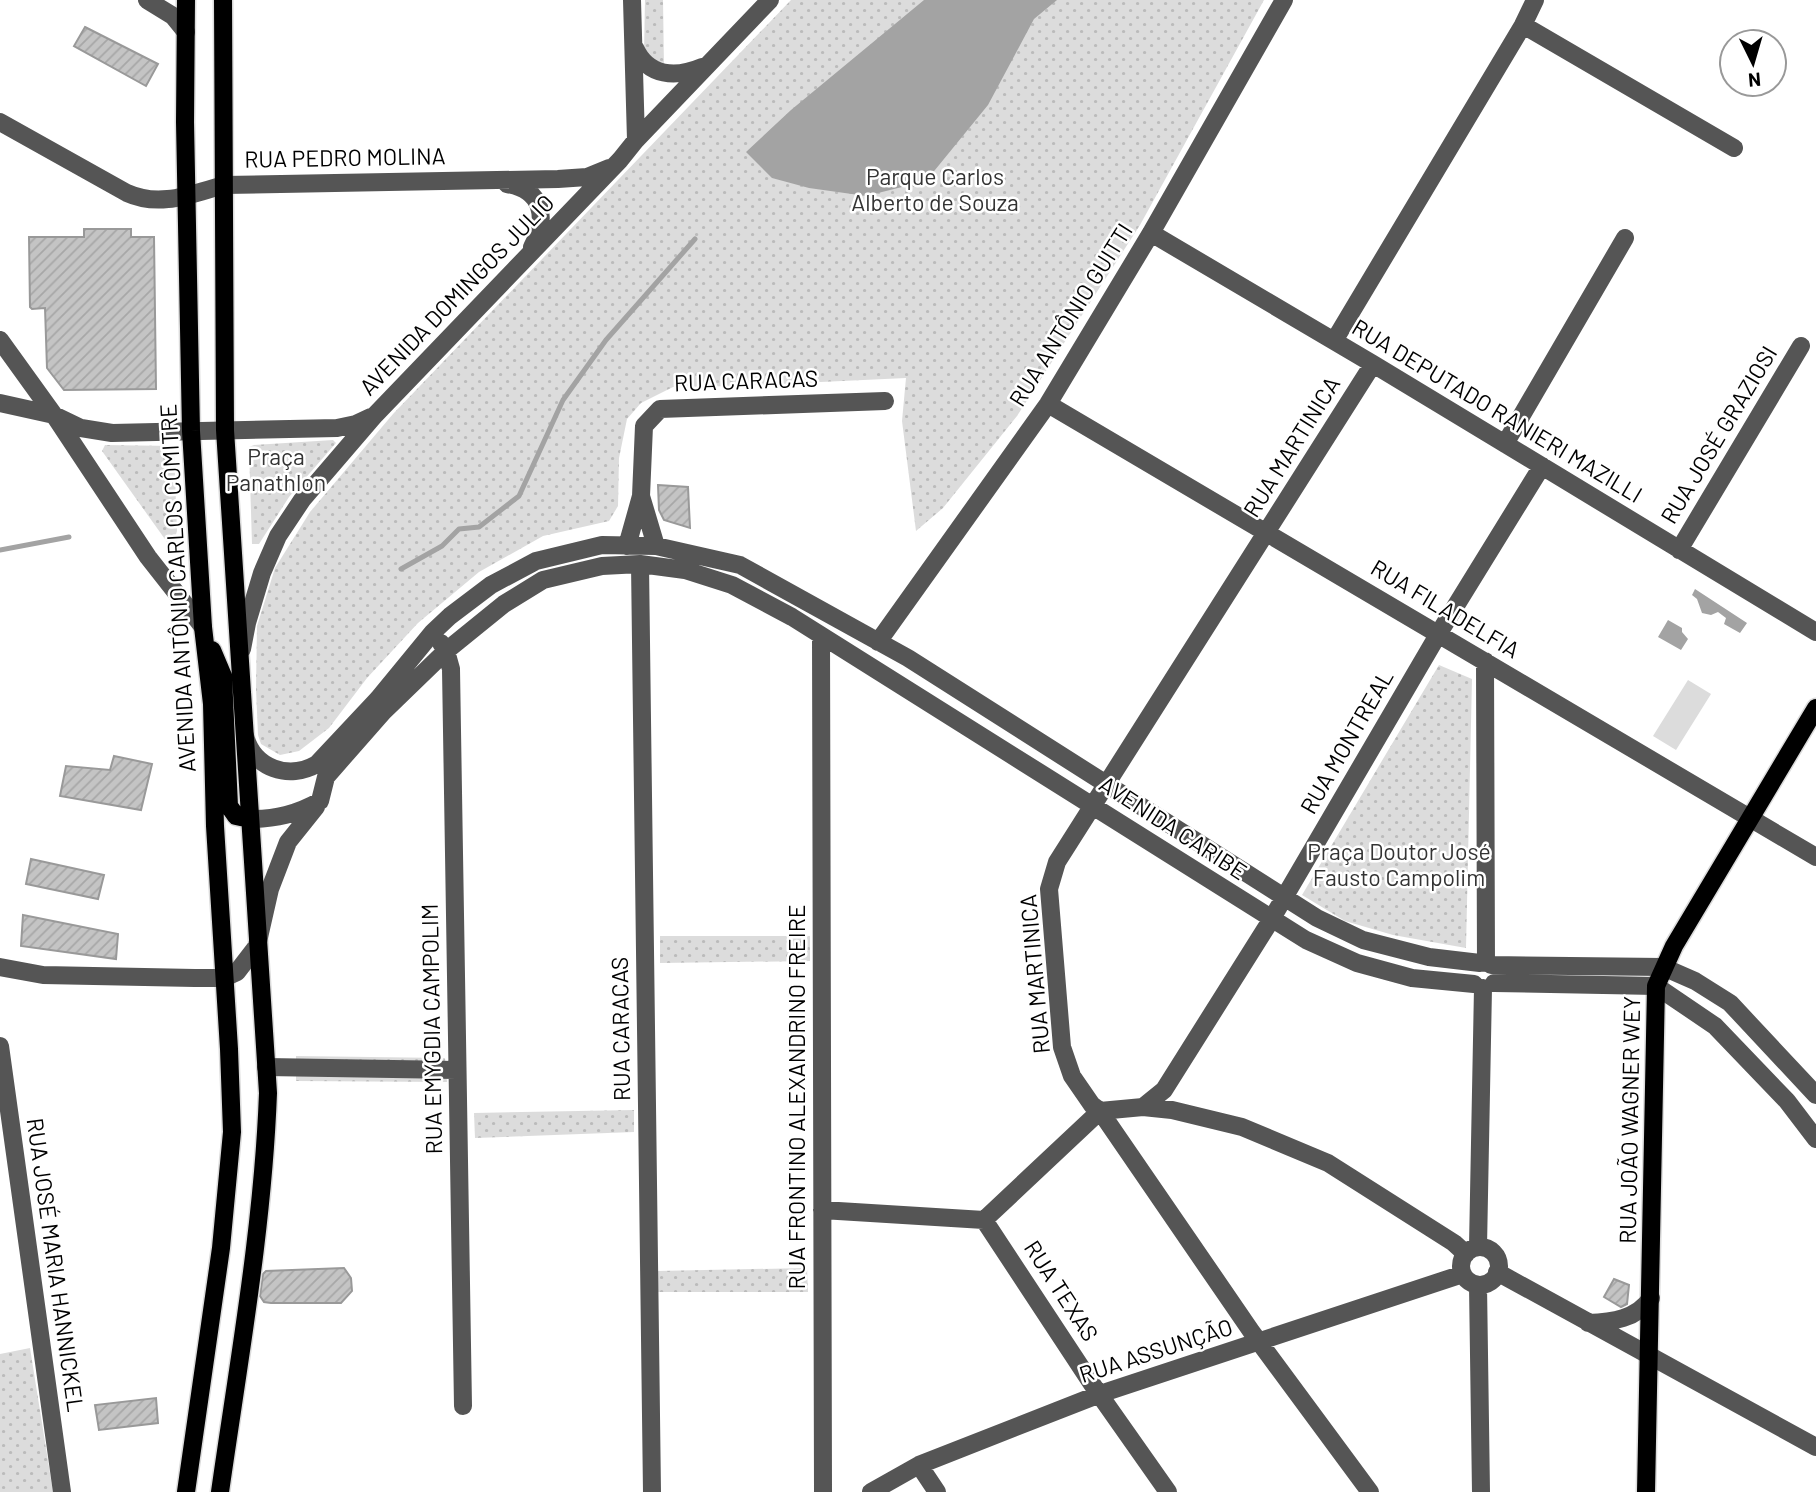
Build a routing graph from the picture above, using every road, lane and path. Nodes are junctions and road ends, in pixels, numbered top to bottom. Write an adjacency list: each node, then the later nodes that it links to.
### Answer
1 (186, 0): 9 (main road, AVENIDA ANTÔNIO CARLOS CÔMITRE)
2 (223, 0): 17 (main road)
3 (632, 0): 10 (street)
4 (770, 0): 11 (street, AVENIDA DOMINGOS JULIO)
5 (1284, 0): 19 (street, RUA ANTÔNIO GUITTI)
6 (1535, 0): 8 (street, RUA MARTINICA)
7 (154, 2): 9 (street)
8 (1523, 25): 14 (street); 23 (street, RUA MARTINICA)
9 (186, 32): 18 (main road, AVENIDA ANTÔNIO CARLOS CÔMITRE)
10 (635, 48): 11 (street); 13 (street)
11 (705, 66): 13 (street, AVENIDA DOMINGOS JULIO)
12 (0, 122): 18 (street)
13 (636, 140): 15 (street, AVENIDA DOMINGOS JULIO)
14 (1734, 148)
15 (620, 160): 16 (street, RUA PEDRO MOLINA); 21 (street, AVENIDA DOMINGOS JULIO)
16 (468, 180): 17 (street, RUA PEDRO MOLINA); 21 (street, RUA PEDRO MOLINA)
17 (224, 185): 18 (street); 31 (main road)
18 (186, 196): 32 (main road, AVENIDA ANTÔNIO CARLOS CÔMITRE)
19 (1151, 233): 23 (street, RUA DEPUTADO RANIERI MAZILLI); 28 (street, RUA ANTÔNIO GUITTI)
20 (1625, 239): 33 (street)
21 (523, 262): 30 (street, AVENIDA DOMINGOS JULIO)
22 (0, 340): 29 (street)
23 (1334, 341): 25 (street, RUA DEPUTADO RANIERI MAZILLI)
24 (1801, 346): 39 (street, RUA JOSÉ GRAZIOSI)
25 (1373, 364): 33 (street, RUA DEPUTADO RANIERI MAZILLI); 36 (street, RUA MARTINICA)
26 (885, 401): 35 (street, RUA CARACAS)
27 (0, 403): 29 (street)
28 (1048, 404): 36 (street, RUA FILADELFIA); 47 (street, RUA ANTÔNIO GUITTI)
29 (54, 415): 32 (street); 41 (street)
30 (375, 415): 31 (street); 50 (street, AVENIDA DOMINGOS JULIO)
31 (225, 430): 32 (street); 50 (main road)
32 (191, 431): 41 (main road, AVENIDA ANTÔNIO CARLOS CÔMITRE)
33 (1505, 444): 34 (street, RUA DEPUTADO RANIERI MAZILLI)
34 (1542, 466): 39 (street, RUA DEPUTADO RANIERI MAZILLI); 45 (street, RUA MONTREAL)
35 (641, 496): 37 (street, RUA CARACAS); 38 (street, RUA CARACAS)
36 (1266, 533): 45 (street, RUA FILADELFIA); 56 (street, RUA MARTINICA)
37 (627, 546): 38 (street, AVENIDA CARIBE); 43 (street, AVENIDA CARIBE)
38 (656, 546): 42 (street, AVENIDA CARIBE)
39 (1679, 550): 44 (street, RUA DEPUTADO RANIERI MAZILLI)
40 (640, 564): 46 (street, AVENIDA CARIBE); 49 (street, AVENIDA CARIBE); 94 (street, RUA CARACAS)
41 (203, 627): 59 (main road); 68 (main road, AVENIDA ANTÔNIO CARLOS CÔMITRE)
42 (856, 629): 47 (street, AVENIDA CARIBE); 48 (street)
43 (433, 632): 49 (street); 55 (street, AVENIDA CARIBE)
44 (1816, 632)
45 (1439, 633): 51 (street, RUA FILADELFIA); 62 (street, RUA MONTREAL)
46 (821, 636): 48 (street, AVENIDA CARIBE); 53 (street, RUA FRONTINO ALEXANDRINO FREIRE)
47 (879, 642): 52 (street); 56 (street, AVENIDA CARIBE)
48 (840, 648): 52 (street, AVENIDA CARIBE); 53 (street, RUA FRONTINO ALEXANDRINO FREIRE)
49 (446, 651): 57 (street, AVENIDA CARIBE); 72 (street, RUA EMYGDIA CAMPOLIM)
50 (240, 660): 55 (main road)
51 (1485, 662): 60 (street, RUA FILADELFIA); 67 (street)
52 (866, 663): 58 (street, AVENIDA CARIBE)
53 (821, 701): 77 (street, RUA FRONTINO ALEXANDRINO FREIRE)
54 (1816, 708): 60 (main road, RUA JOÃO WAGNER WEY)
55 (244, 729): 59 (main road)
56 (1107, 784): 58 (street, RUA MARTINICA); 62 (street, AVENIDA CARIBE)
57 (320, 801): 59 (street); 64 (street, AVENIDA CARIBE)
58 (1093, 806): 63 (street, AVENIDA CARIBE); 75 (street, RUA MARTINICA)
59 (250, 819): 64 (main road)
60 (1751, 820): 61 (street, RUA FILADELFIA); 66 (main road, RUA JOÃO WAGNER WEY)
61 (1816, 857)
62 (1285, 897): 63 (street, RUA MONTREAL); 67 (street, AVENIDA CARIBE)
63 (1271, 919): 67 (street, AVENIDA CARIBE); 74 (street, RUA MONTREAL)
64 (257, 946): 68 (street); 71 (main road)
65 (0, 967): 68 (street)
66 (1663, 967): 67 (street, AVENIDA CARIBE); 69 (main road, RUA JOÃO WAGNER WEY); 73 (street, AVENIDA CARIBE)
67 (1484, 974): 69 (street, AVENIDA CARIBE); 79 (street)
68 (225, 978): 92 (main road, AVENIDA ANTÔNIO CARLOS CÔMITRE)
69 (1656, 986): 76 (street); 83 (main road, RUA JOÃO WAGNER WEY)
70 (0, 1046): 91 (street, RUA JOSÉ MARIA HANNICKEL)
71 (266, 1068): 72 (street); 93 (main road)
72 (456, 1069): 88 (street, RUA EMYGDIA CAMPOLIM)
73 (1816, 1095)
74 (1143, 1107): 75 (street); 79 (street)
75 (1100, 1111): 78 (street); 85 (street, RUA MARTINICA)
76 (1816, 1139)
77 (822, 1210): 78 (street); 95 (street, RUA FRONTINO ALEXANDRINO FREIRE)
78 (984, 1220): 87 (street, RUA TEXAS)
79 (1472, 1251): 80 (street); 81 (street)
80 (1497, 1272): 82 (street); 84 (street)
81 (1463, 1274): 82 (street); 85 (street, RUA ASSUNÇÃO)
82 (1478, 1285): 100 (street)
83 (1651, 1298): 84 (street); 86 (main road, RUA JOÃO WAGNER WEY)
84 (1588, 1323): 86 (street)
85 (1261, 1343): 87 (street, RUA ASSUNÇÃO); 99 (street, RUA MARTINICA)
86 (1650, 1356): 89 (street); 101 (main road, RUA JOÃO WAGNER WEY)
87 (1100, 1394): 90 (street, RUA ASSUNÇÃO); 98 (street, RUA TEXAS)
88 (463, 1406)
89 (1816, 1447)
90 (919, 1465): 96 (street, RUA ASSUNÇÃO); 97 (street)
91 (61, 1492)
92 (186, 1492)
93 (220, 1492)
94 (652, 1492)
95 (822, 1492)
96 (871, 1492)
97 (937, 1492)
98 (1168, 1492)
99 (1370, 1492)
100 (1481, 1492)
101 (1646, 1492)

